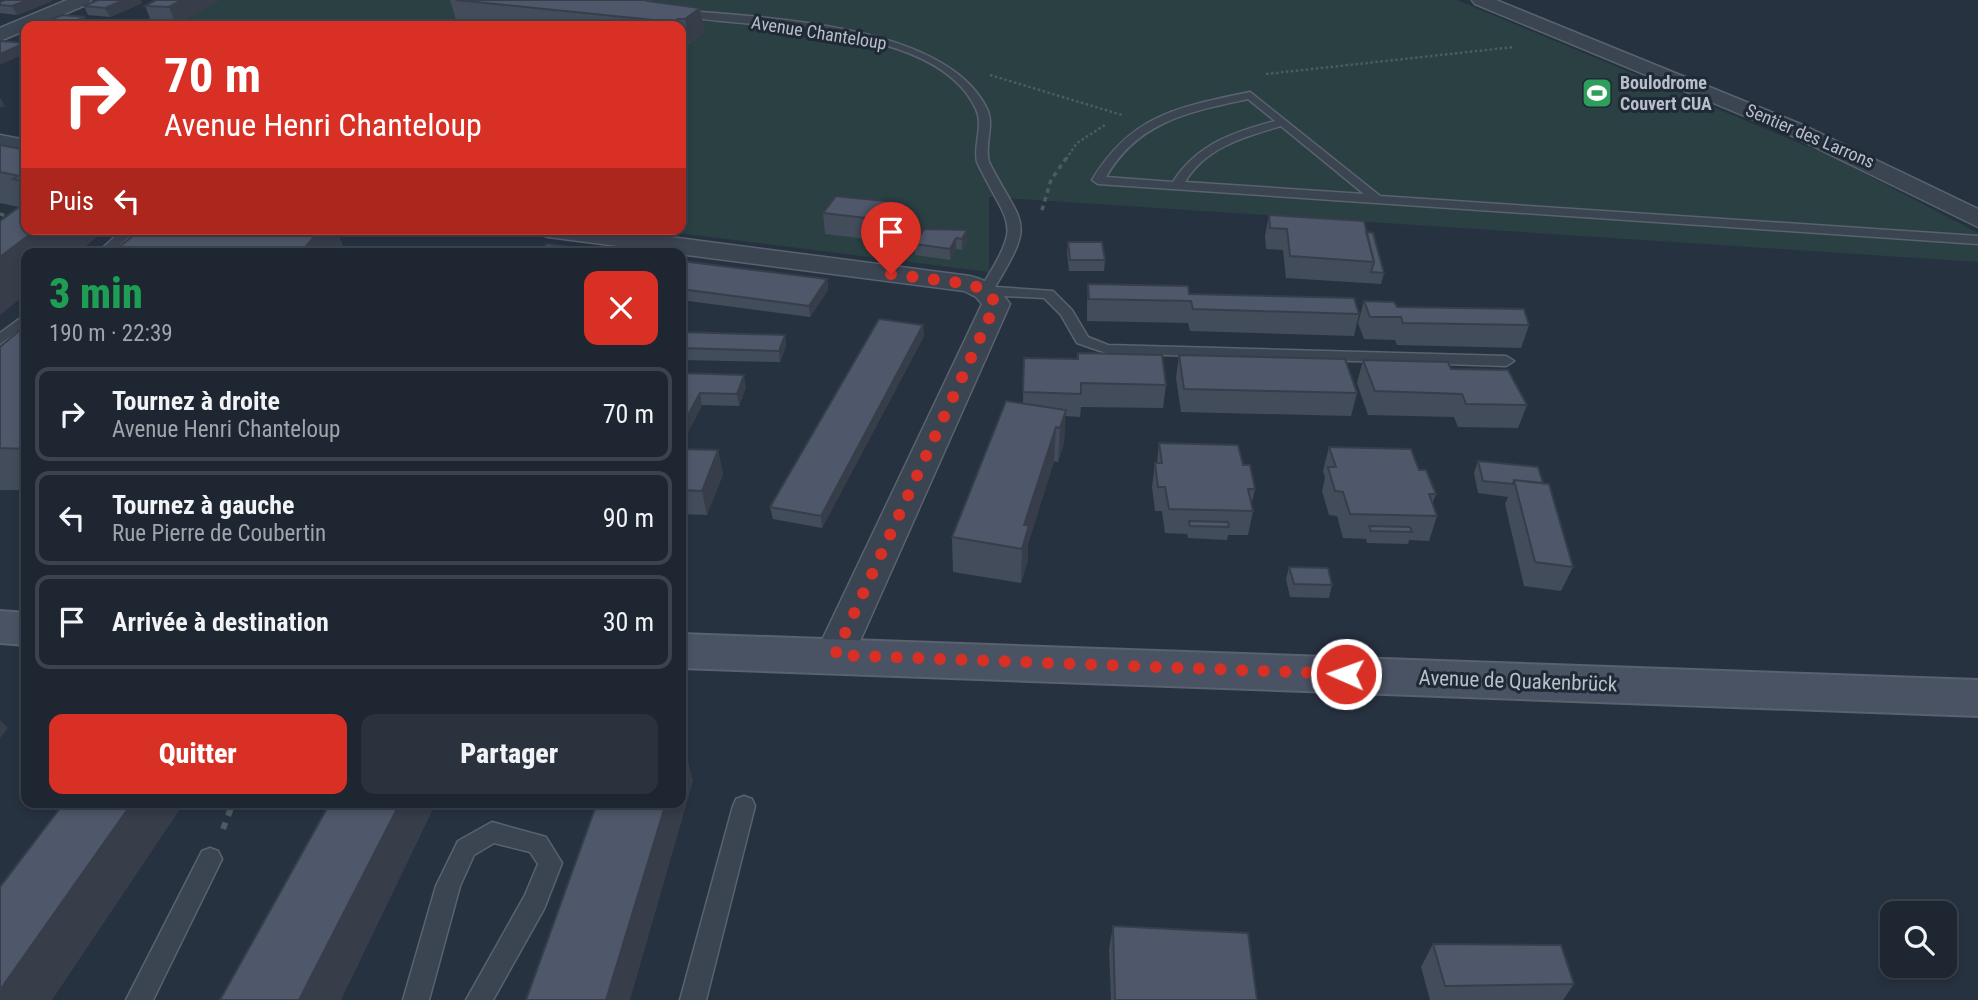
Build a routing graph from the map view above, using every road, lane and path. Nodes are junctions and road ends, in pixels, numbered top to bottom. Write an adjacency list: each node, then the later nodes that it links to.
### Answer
1 (82, 0): 4 (street)
2 (1482, 0): 14 (street, Sentier des Larrons)
3 (665, 12): 5 (lane, Avenue Chanteloup)
4 (30, 21)
5 (932, 59): 6 (path); 19 (lane, Avenue Chanteloup)
6 (1123, 115)
7 (1283, 122): 10 (lane); 10 (lane); 11 (lane)
8 (0, 142): 9 (street)
9 (21, 146)
10 (1177, 186): 11 (lane)
11 (1378, 200): 17 (lane)
12 (0, 215): 13 (path)
13 (13, 218)
14 (1978, 219)
15 (124, 235): 18 (lane)
16 (594, 235): 19 (street)
17 (1978, 240)
18 (109, 248)
19 (986, 291): 22 (lane); 26 (street)
20 (21, 322): 21 (lane)
21 (0, 340)
22 (1506, 362)
23 (0, 627): 24 (main road)
24 (21, 629)
25 (686, 651): 26 (main road, Avenue de Quakenbrück)
26 (835, 655): 27 (main road, Avenue de Quakenbrück)
27 (1978, 698)
28 (744, 806): 33 (lane)
29 (210, 859): 30 (lane)
30 (139, 1000)
31 (416, 1000): 32 (lane)
32 (480, 1000)
33 (693, 1000)

